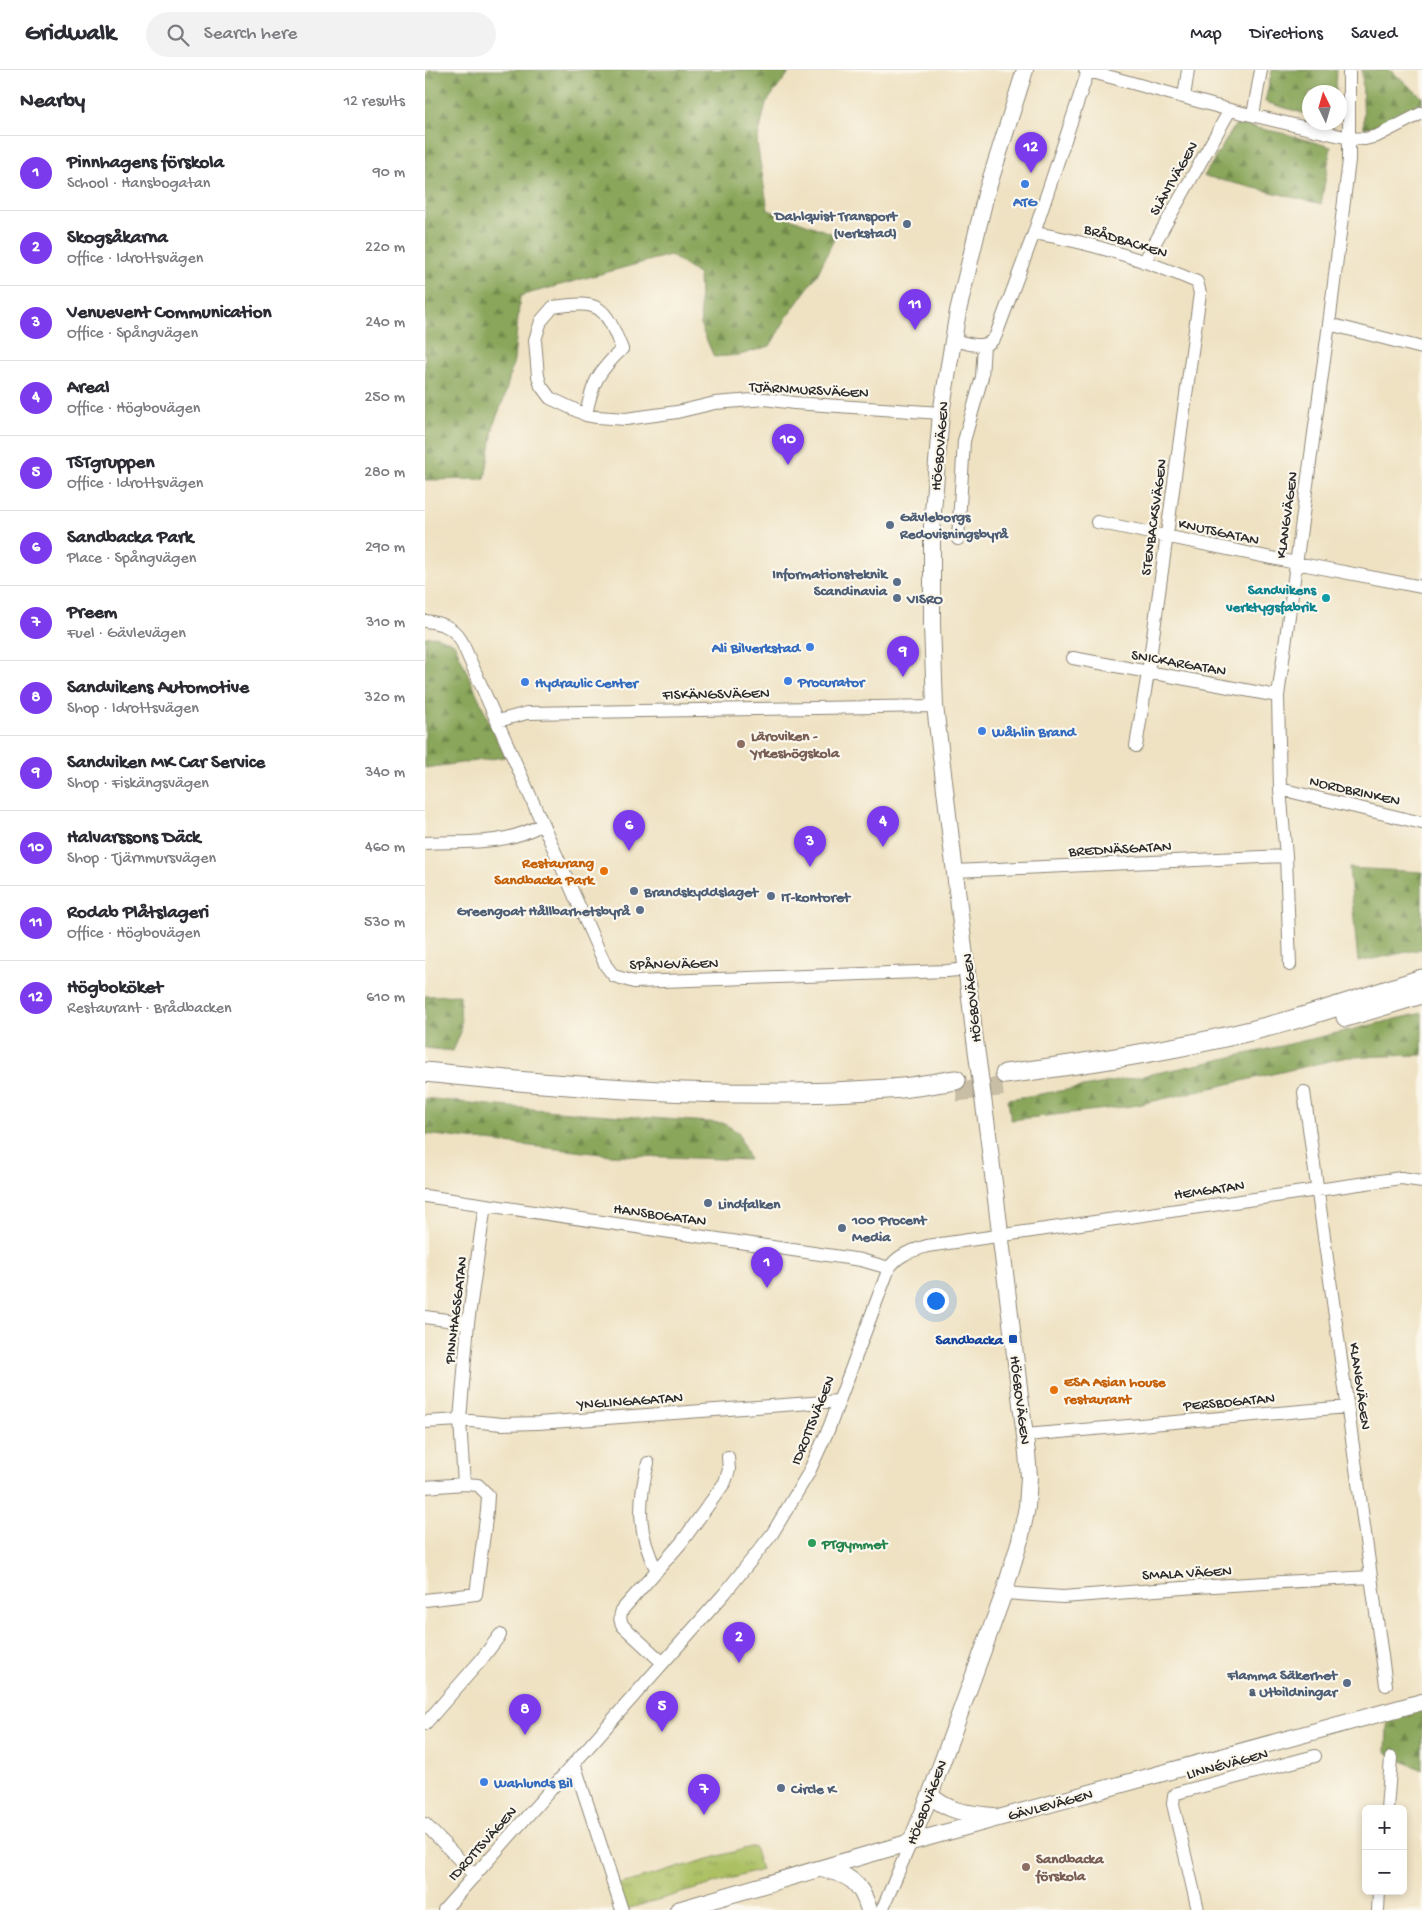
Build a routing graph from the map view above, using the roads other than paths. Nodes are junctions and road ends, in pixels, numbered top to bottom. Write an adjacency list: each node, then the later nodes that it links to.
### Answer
1 (1025, 70): 15 (main road, HÖGBOVÄGEN)
2 (1188, 70): 6 (street)
3 (1261, 70): 9 (street)
4 (1349, 70): 10 (street, KLANGVÄGEN)
5 (1087, 71): 6 (street); 11 (street)
6 (1184, 97): 7 (street)
7 (1230, 110): 9 (street); 12 (street, SLÄNTVÄGEN)
8 (1422, 113): 10 (street)
9 (1253, 115): 10 (street)
10 (1349, 138): 14 (street, KLANGVÄGEN)
11 (1034, 233): 12 (street, BRÅDBACKEN); 16 (street)
12 (1144, 262): 13 (street, BRÅDBACKEN)
13 (1200, 293): 21 (street, STENBACKSVÄGEN)
14 (1329, 324): 17 (street); 23 (street, KLANGVÄGEN)
15 (953, 340): 16 (street); 18 (main road, HÖGBOVÄGEN)
16 (984, 345): 22 (street)
17 (1422, 348)
18 (941, 413): 19 (street, TJÄRNMURSVÄGEN); 29 (main road, HÖGBOVÄGEN)
19 (586, 415): 19 (street, TJÄRNMURSVÄGEN)
20 (1097, 522): 21 (street, KNUTSGATAN)
21 (1167, 537): 23 (street, KNUTSGATAN); 27 (street, STENBACKSVÄGEN)
22 (958, 539)
23 (1296, 563): 24 (street, KNUTSGATAN); 28 (street, KLANGVÄGEN)
24 (1422, 586)
25 (425, 621): 30 (street, SPÅNGVÄGEN)
26 (1073, 658): 27 (street, SNICKARGATAN)
27 (1148, 673): 28 (street, SNICKARGATAN); 31 (street, STENBACKSVÄGEN)
28 (1278, 696): 32 (street, KLANGVÄGEN)
29 (935, 706): 30 (street, FISKÄNGSVÄGEN); 37 (main road, HÖGBOVÄGEN)
30 (498, 721): 34 (street, SPÅNGVÄGEN)
31 (1136, 746)
32 (1280, 789): 33 (street, NORDBRINKEN); 36 (street, KLANGVÄGEN)
33 (1422, 822)
34 (541, 824): 35 (street); 39 (street, SPÅNGVÄGEN)
35 (425, 843)
36 (1285, 856): 37 (street, BREDNÄSGATAN); 38 (street, KLANGVÄGEN)
37 (955, 871): 39 (main road, HÖGBOVÄGEN)
38 (1290, 965)
39 (968, 969): 49 (main road, HÖGBOVÄGEN, bridge)
40 (1422, 980): 41 (highway)
41 (1422, 994)
42 (425, 1072): 43 (highway)
43 (425, 1085)
44 (1304, 1092): 46 (street, KLANGVÄGEN)
45 (1422, 1181): 46 (street, HEMGATAN)
46 (1316, 1190): 49 (street, HEMGATAN); 54 (street, KLANGVÄGEN)
47 (425, 1196): 48 (street, HANSBOGATAN)
48 (485, 1204): 50 (street, HANSBOGATAN); 52 (street, PINNHAGSGATAN)
49 (1001, 1236): 50 (street, IDROTTSVÄGEN); 57 (main road, HÖGBOVÄGEN)
50 (889, 1268): 53 (street, IDROTTSVÄGEN)
51 (425, 1317): 52 (street)
52 (468, 1323): 55 (street, PINNHAGSGATAN)
53 (838, 1401): 55 (street, YNGLINGAGATAN); 67 (street, IDROTTSVÄGEN)
54 (1347, 1407): 57 (street, PERSBOGATAN); 63 (street, KLANGVÄGEN)
55 (460, 1420): 56 (street, YNGLINGAGATAN); 60 (street, PINNHAGSGATAN)
56 (425, 1422)
57 (1025, 1435): 64 (main road, HÖGBOVÄGEN)
58 (728, 1457): 62 (street)
59 (648, 1463): 62 (street)
60 (464, 1484): 61 (street); 65 (street)
61 (425, 1488)
62 (657, 1570): 67 (street)
63 (1371, 1577): 64 (street, SMALA VÄGEN); 68 (street, KLANGVÄGEN)
64 (1004, 1593): 74 (main road, HÖGBOVÄGEN)
65 (425, 1600)
66 (500, 1635): 70 (street)
67 (663, 1663): 73 (street, IDROTTSVÄGEN)
68 (1386, 1685)
69 (1422, 1702): 76 (main road, GÄVLEVÄGEN)
70 (425, 1724)
71 (1315, 1756): 87 (street, LINNÉVÄGEN)
72 (1391, 1758): 75 (street)
73 (574, 1763): 80 (street, IDROTTSVÄGEN); 83 (street)
74 (930, 1796): 76 (main road); 78 (main road, HÖGBOVÄGEN)
75 (1387, 1805)
76 (1002, 1817): 78 (main road, GÄVLEVÄGEN)
77 (425, 1824): 80 (street)
78 (911, 1842): 79 (main road, GÄVLEVÄGEN); 86 (street, HÖGBOVÄGEN)
79 (818, 1869): 84 (main road, GÄVLEVÄGEN); 85 (main road)
80 (475, 1876): 82 (street, IDROTTSVÄGEN)
81 (1379, 1895): 88 (street)
82 (444, 1910)
83 (622, 1910)
84 (678, 1910)
85 (869, 1910)
86 (882, 1910)
87 (1198, 1910)
88 (1378, 1910)

